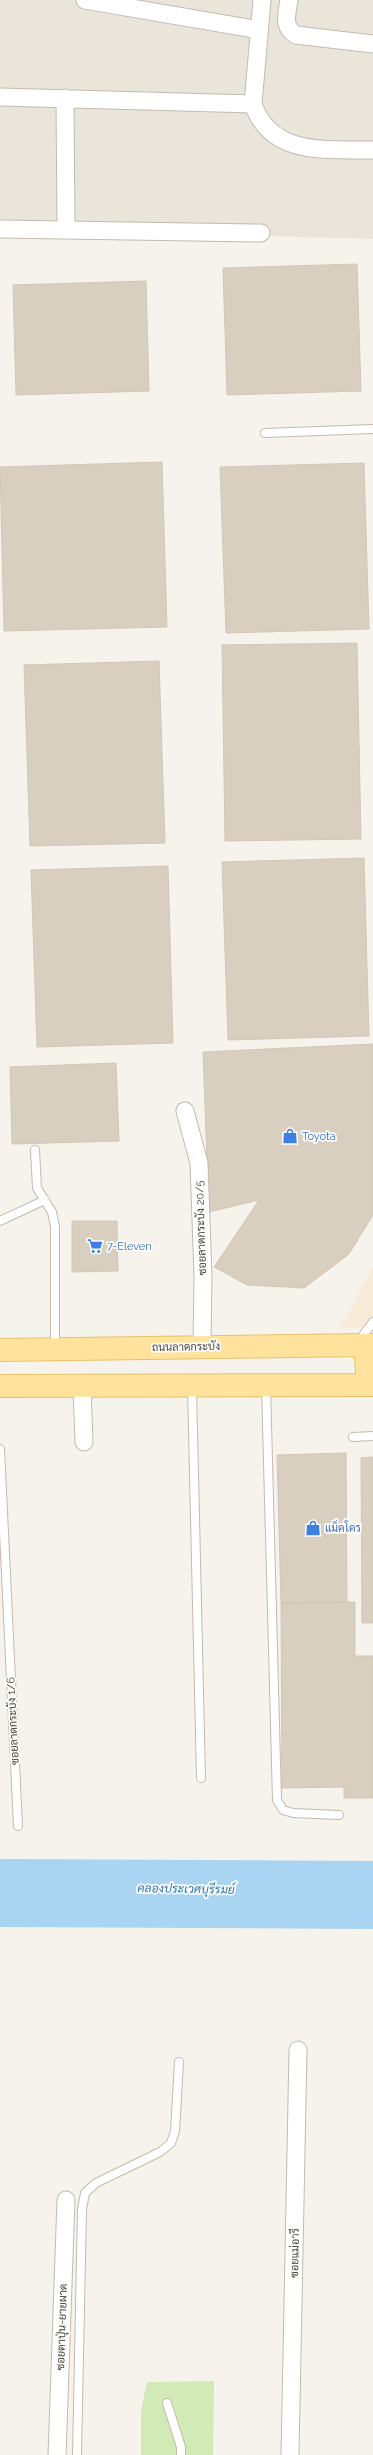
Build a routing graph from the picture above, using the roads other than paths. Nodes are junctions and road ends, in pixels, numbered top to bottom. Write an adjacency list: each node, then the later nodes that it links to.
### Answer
1 (85, 0): 4 (street)
2 (262, 0): 4 (street)
3 (289, 0): 5 (street)
4 (259, 30): 8 (street)
5 (373, 44)
6 (0, 97): 7 (street)
7 (65, 98): 8 (street); 11 (street)
8 (253, 104): 9 (street)
9 (373, 150)
10 (0, 229): 11 (street)
11 (66, 230): 12 (street)
12 (261, 233)
13 (373, 429): 14 (lane)
14 (265, 432)
15 (185, 1111): 21 (street, ซอยลาดกระบัง 20/5)
16 (35, 1150): 17 (lane)
17 (45, 1200): 18 (lane); 22 (lane)
18 (0, 1221)
19 (373, 1322): 20 (lane)
20 (369, 1345): 21 (main road, ถนนลาดกระบัง); 26 (main road)
21 (202, 1347): 22 (main road, ถนนลาดกระบัง)
22 (55, 1348): 23 (main road, ถนนลาดกระบัง)
23 (0, 1350)
24 (192, 1385): 25 (main road); 28 (main road); 33 (lane)
25 (266, 1385): 26 (main road); 34 (lane)
26 (371, 1385)
27 (0, 1386): 28 (main road)
28 (82, 1387): 31 (street)
29 (373, 1436): 30 (lane)
30 (353, 1437)
31 (84, 1442)
32 (0, 1449): 35 (lane, ซอยลาดกระบัง 1/6)
33 (201, 1778)
34 (339, 1815)
35 (18, 1826)
36 (298, 2050): 43 (street, ซอยแม่อารี)
37 (179, 2062): 41 (lane)
38 (66, 2200): 40 (street, ซอยตาปุ่น-ยายผาด)
39 (167, 2403): 42 (lane)
40 (57, 2455)
41 (76, 2455)
42 (181, 2455)
43 (290, 2455)

